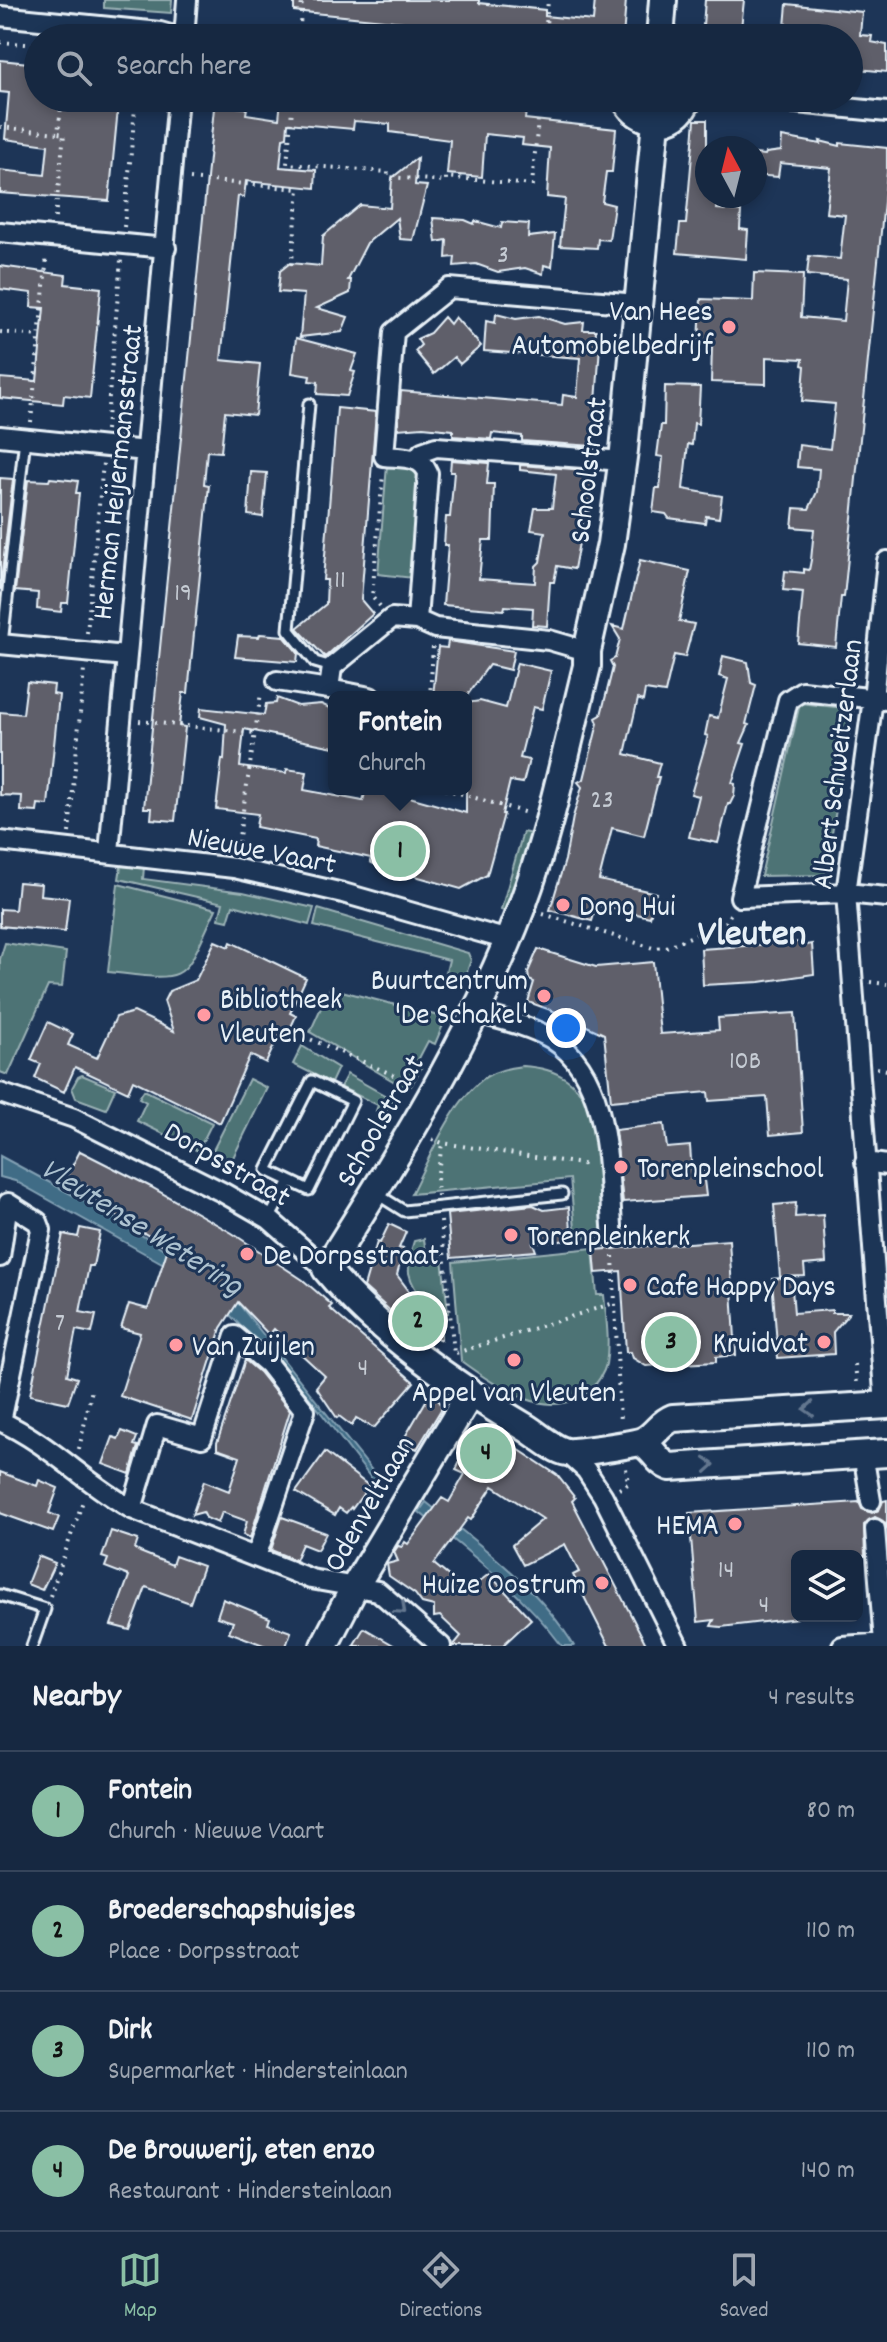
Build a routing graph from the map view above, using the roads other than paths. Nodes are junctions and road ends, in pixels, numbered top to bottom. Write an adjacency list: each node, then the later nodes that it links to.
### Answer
1 (187, 0): 5 (street)
2 (663, 0): 6 (street)
3 (0, 16): 4 (street)
4 (80, 24)
5 (184, 24)
6 (661, 24)
7 (863, 110): 11 (street)
8 (177, 112): 14 (street, Herman Heijermansstraat)
9 (635, 112): 12 (street)
10 (680, 112): 12 (street)
11 (887, 112)
12 (656, 122): 15 (street, Schoolstraat)
13 (0, 232): 14 (street)
14 (166, 248): 19 (street, Herman Heijermansstraat)
15 (637, 304): 20 (street); 21 (street, Schoolstraat)
16 (309, 404): 27 (lane)
17 (0, 436): 18 (street)
18 (27, 439): 19 (street); 24 (lane)
19 (146, 451): 26 (street, Herman Heijermansstraat)
20 (417, 459): 21 (street); 23 (street)
21 (623, 461): 25 (street, Schoolstraat)
22 (887, 561): 31 (street, Albert Schweitzerlaan)
23 (417, 620): 25 (street); 27 (street)
24 (1, 644): 26 (street)
25 (587, 651): 36 (street, Schoolstraat)
26 (126, 656): 33 (street, Herman Heijermansstraat)
27 (332, 667): 29 (street)
28 (277, 681): 29 (street)
29 (329, 689): 30 (street)
30 (339, 691)
31 (880, 700): 34 (street, Albert Schweitzerlaan); 34 (street)
32 (0, 841): 33 (street, Nieuwe Vaart)
33 (109, 852): 36 (street, Nieuwe Vaart)
34 (846, 893): 35 (street); 39 (street, Albert Schweitzerlaan)
35 (887, 897)
36 (508, 940): 37 (street, Schoolstraat)
37 (477, 1013): 42 (street, Schoolstraat); 46 (street)
38 (0, 1093): 45 (street, Dorpsstraat)
39 (865, 1162): 40 (street); 50 (street, Albert Schweitzerlaan)
40 (887, 1165)
41 (290, 1181): 41 (lane); 45 (lane)
42 (374, 1193): 43 (lane); 48 (street, Schoolstraat)
43 (562, 1194)
44 (4, 1202): 47 (street); 51 (street)
45 (269, 1219): 48 (street, Dorpsstraat)
46 (613, 1238)
47 (0, 1257)
48 (326, 1269): 49 (street, Dorpsstraat)
49 (470, 1394): 53 (street, Dorpsstraat); 59 (street, Odenveltlaan)
50 (886, 1405): 52 (street, one-way to 52)
51 (1, 1422): 56 (street)
52 (632, 1444): 53 (street); 54 (street, one-way to 54)
53 (566, 1452): 65 (street)
54 (875, 1454): 55 (street)
55 (871, 1501)
56 (132, 1509): 58 (street); 58 (street)
57 (875, 1529): 61 (street)
58 (256, 1557): 59 (street)
59 (354, 1588): 63 (street, Odenveltlaan); 64 (street, one-way to 64)
60 (0, 1595): 62 (lane)
61 (885, 1643): 66 (street)
62 (32, 1646)
63 (324, 1646)
64 (441, 1646)
65 (678, 1646)
66 (842, 1646)

